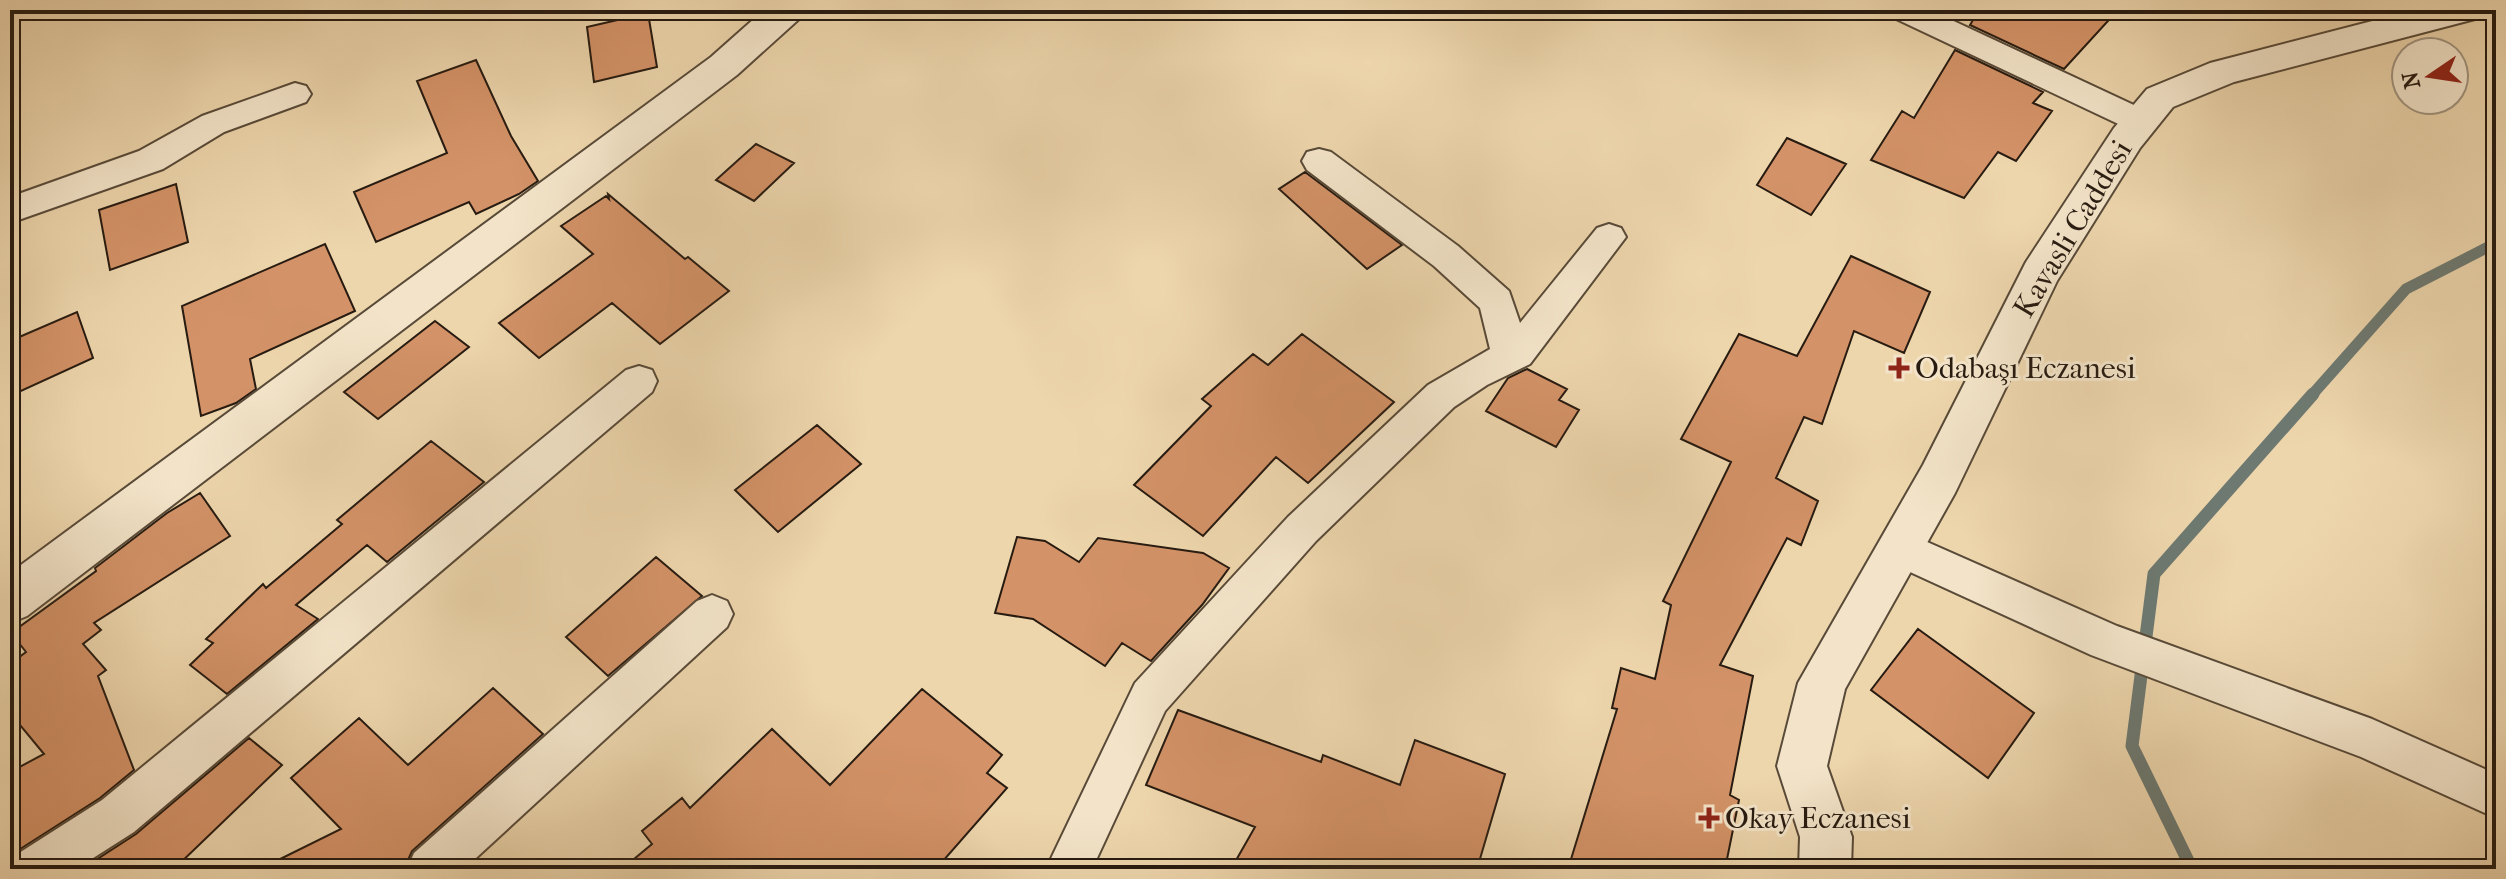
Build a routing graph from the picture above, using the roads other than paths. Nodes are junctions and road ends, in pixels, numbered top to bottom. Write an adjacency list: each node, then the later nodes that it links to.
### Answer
1 (786, 10): 12 (street)
2 (1903, 10): 5 (street)
3 (2462, 10): 5 (street, Kavasli Caddesi)
4 (295, 94): 7 (street)
5 (2140, 121): 11 (street, Kavasli Caddesi)
6 (1319, 161): 9 (street)
7 (10, 210)
8 (1609, 237): 9 (street)
9 (1510, 357): 17 (street)
10 (639, 381): 15 (street)
11 (1900, 548): 14 (street); 18 (street, Kavasli Caddesi)
12 (10, 601)
13 (712, 614): 16 (street)
14 (2496, 796)
15 (35, 869)
16 (430, 869)
17 (1069, 869)
18 (1825, 869)

